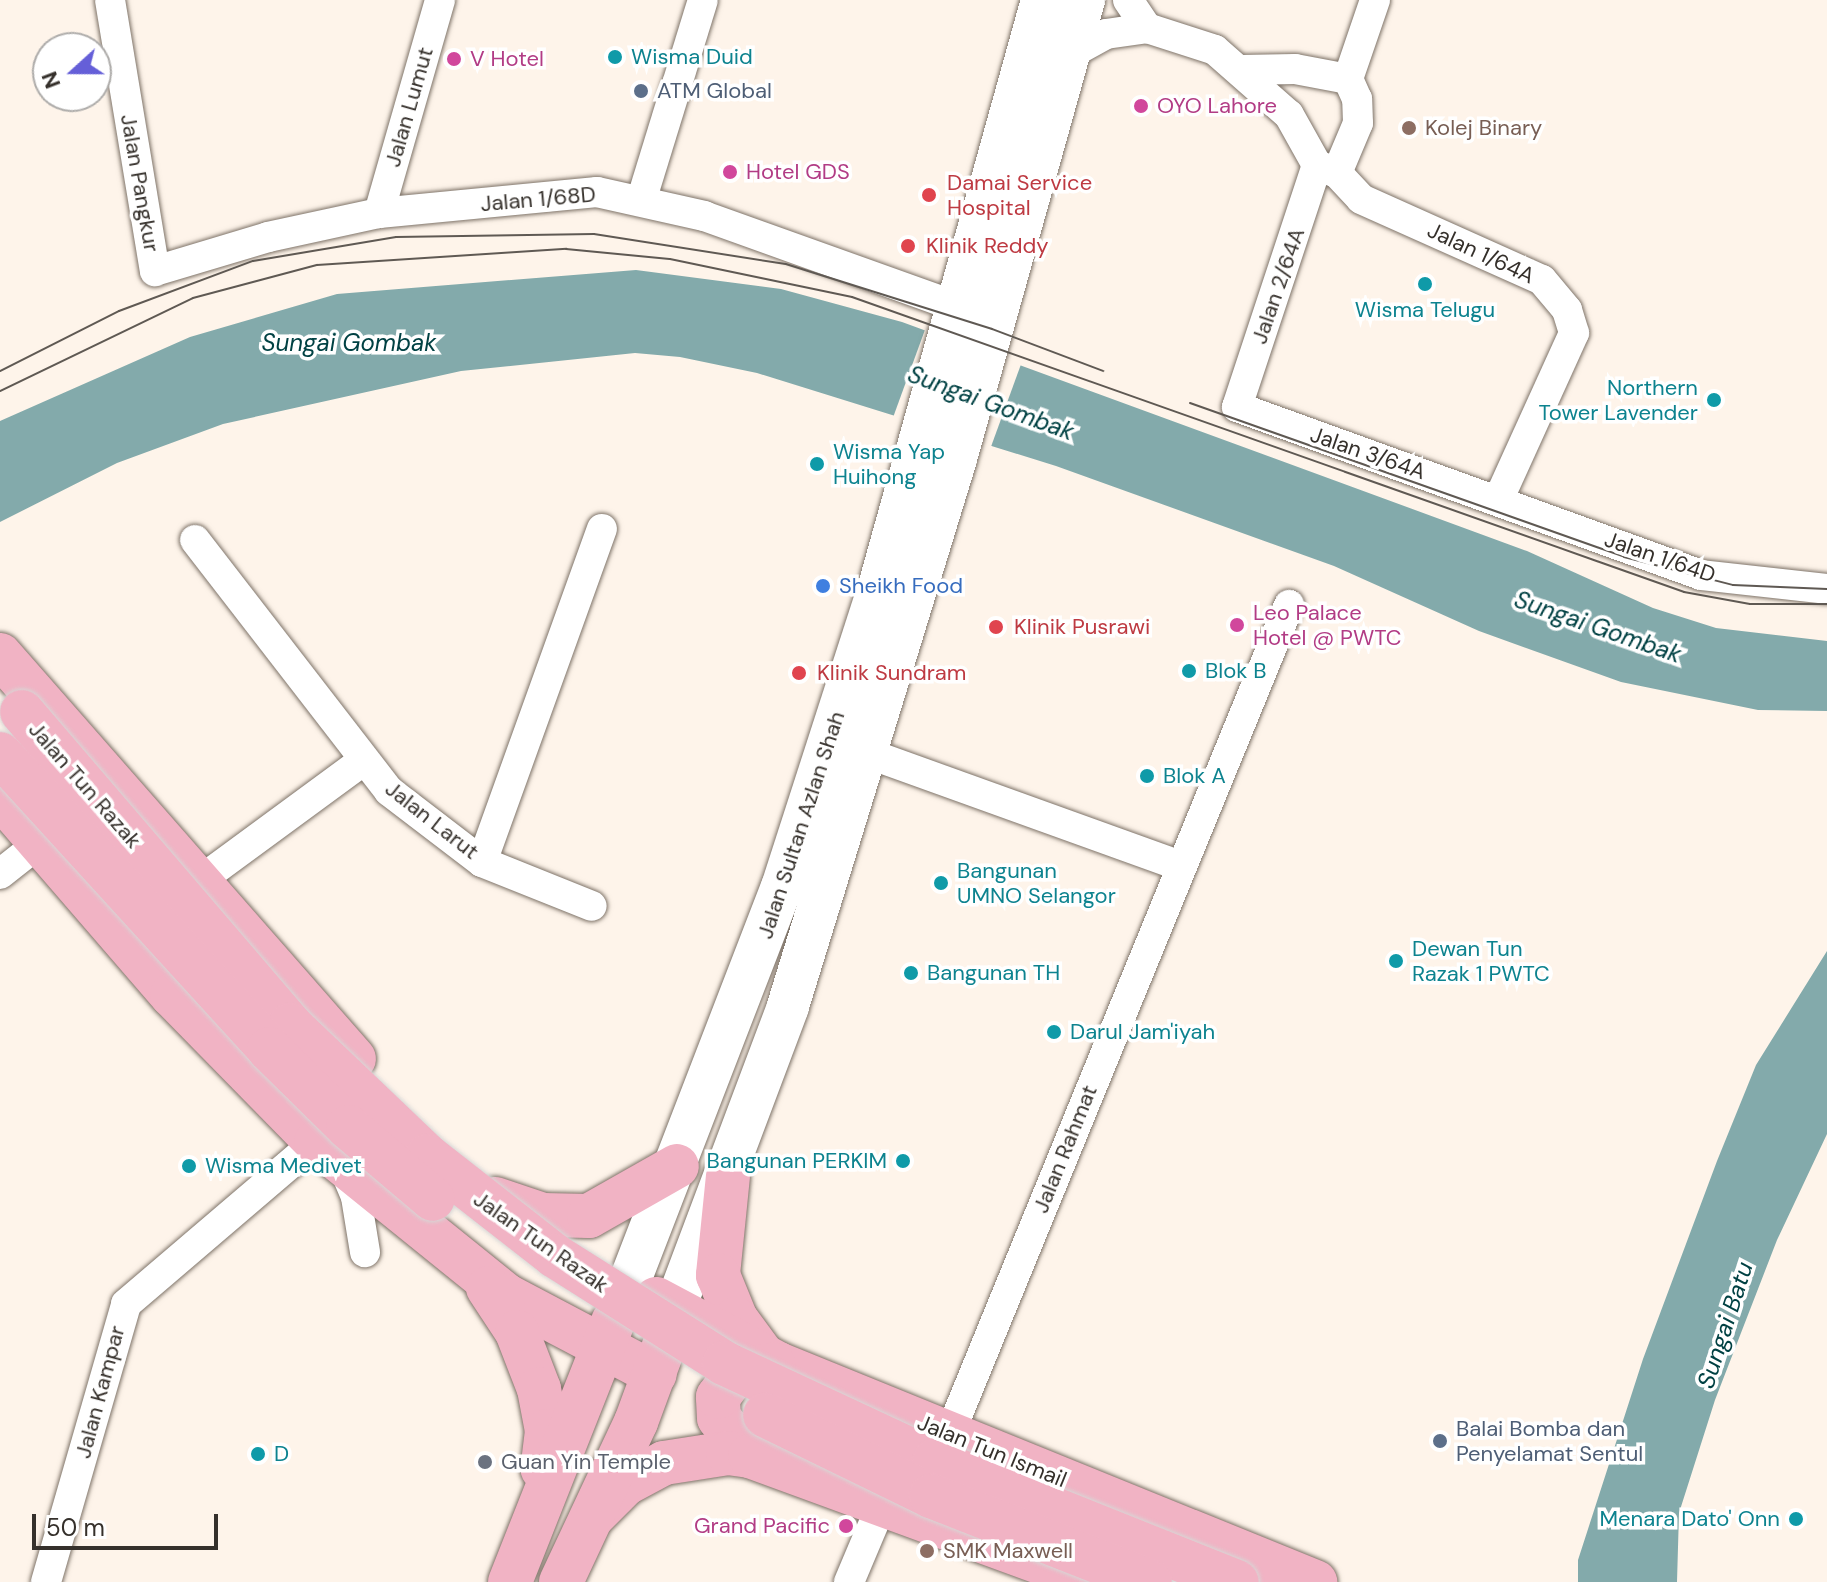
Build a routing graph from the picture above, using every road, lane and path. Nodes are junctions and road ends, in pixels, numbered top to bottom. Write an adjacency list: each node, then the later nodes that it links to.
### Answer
1 (110, 0): 15 (street, Jalan Pangkur)
2 (440, 0): 14 (street, Jalan Lumut)
3 (703, 0): 13 (street)
4 (1042, 0): 16 (main road, Jalan Sultan Azlan Shah)
5 (1084, 0): 9 (main road, Jalan Sultan Azlan Shah)
6 (1128, 0): 8 (street)
7 (1375, 0): 11 (street)
8 (1147, 28): 9 (street, Jalan 1/64A); 10 (street, Jalan 1/64A)
9 (1070, 54): 16 (main road, Jalan Sultan Azlan Shah)
10 (1242, 70): 11 (street); 12 (street, Jalan 1/64A)
11 (1348, 79): 12 (street, Jalan 2/64A)
12 (1327, 169): 17 (street, Jalan 2/64A); 19 (street, Jalan 1/64A)
13 (642, 198): 14 (street, Jalan 1/68D); 16 (street, Jalan 1/68D)
14 (379, 213): 15 (street, Jalan 1/68D)
15 (155, 271)
16 (963, 328): 18 (main road, Jalan Sultan Azlan Shah)
17 (1237, 407): 19 (street, Jalan 3/64A)
18 (936, 459): 26 (main road, Jalan Sultan Azlan Shah); 37 (main road, Jalan Sultan Azlan Shah)
19 (1499, 498): 22 (street, Jalan 1/64D)
20 (602, 529): 31 (street, Jalan Larut)
21 (195, 540): 28 (street, Jalan Larut)
22 (1827, 589)
23 (1289, 605): 32 (street, Jalan Rahmat)
24 (0, 655): 34 (main road, Jalan Tun Razak)
25 (11, 700): 58 (main road, Jalan Tun Razak, bridge)
26 (864, 752): 32 (street); 38 (main road, Jalan Sultan Azlan Shah)
27 (0, 754): 57 (main road, Jalan Tun Razak, bridge)
28 (363, 761): 31 (street, Jalan Larut); 34 (street)
29 (0, 796): 30 (main road)
30 (38, 844): 33 (street); 36 (main road)
31 (482, 862): 35 (street)
32 (1180, 866): 47 (street, Jalan Rahmat)
33 (0, 874)
34 (198, 882): 39 (main road, Jalan Tun Razak)
35 (592, 906)
36 (329, 1153): 40 (street); 41 (main road); 52 (street, Jalan Kampar)
37 (677, 1166): 39 (main road); 42 (main road, Jalan Sultan Azlan Shah)
38 (728, 1176): 43 (main road, Jalan Sultan Azlan Shah); 45 (main road)
39 (495, 1199): 41 (main road); 42 (main road, Jalan Tun Razak)
40 (365, 1252)
41 (471, 1267): 44 (main road); 50 (main road)
42 (629, 1283): 43 (main road, Jalan Tun Razak); 44 (main road, Jalan Sultan Azlan Shah)
43 (674, 1310): 45 (main road, Jalan Tun Ismail); 46 (main road, Jalan Sultan Azlan Shah)
44 (602, 1347): 46 (main road); 50 (main road, Jalan Sultan Azlan Shah)
45 (770, 1358): 47 (main road, Jalan Tun Ismail); 48 (main road)
46 (655, 1374): 51 (main road, Jalan Sultan Azlan Shah)
47 (950, 1433): 59 (main road, Jalan Tun Ismail)
48 (750, 1456): 49 (main road); 51 (main road)
49 (882, 1504): 55 (street); 56 (main road)
50 (537, 1513): 53 (main road, Jalan Sultan Azlan Shah)
51 (593, 1516): 54 (main road, Jalan Sultan Azlan Shah)
52 (46, 1582)
53 (510, 1582)
54 (561, 1582)
55 (849, 1582)
56 (1094, 1582)
57 (1150, 1582)
58 (1237, 1582)
59 (1315, 1582)

